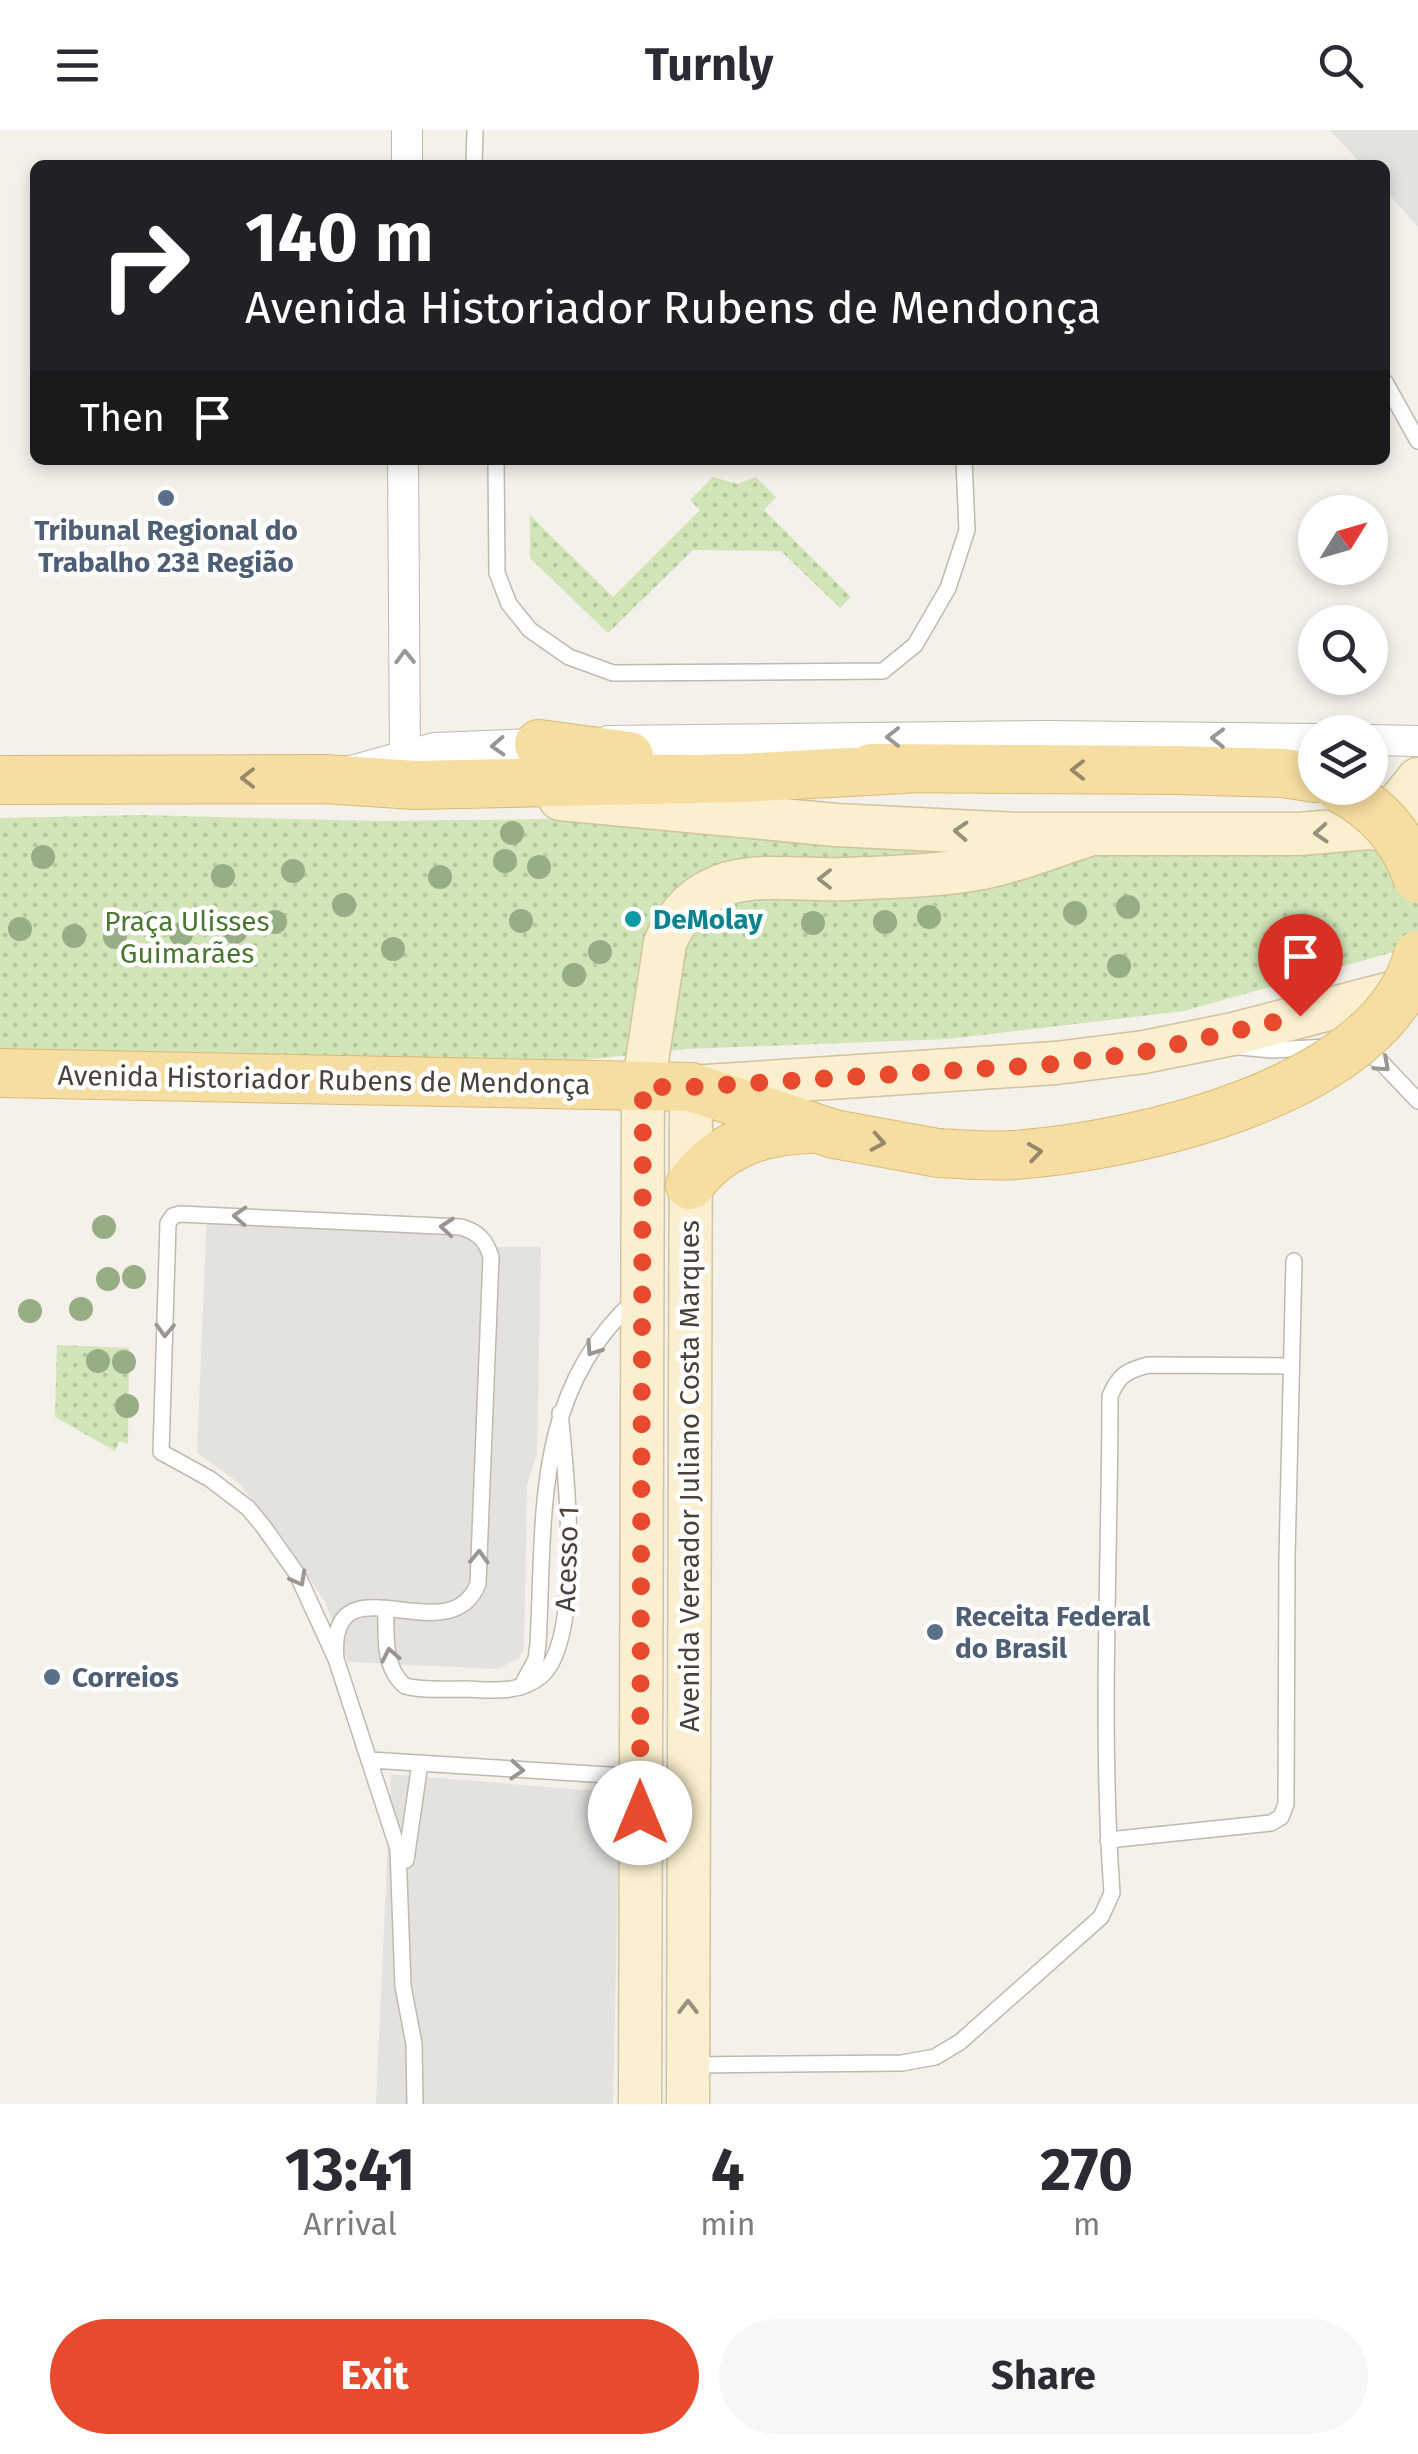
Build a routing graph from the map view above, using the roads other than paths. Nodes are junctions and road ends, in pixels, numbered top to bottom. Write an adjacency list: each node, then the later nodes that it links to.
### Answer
1 (407, 130): 3 (street)
2 (475, 130): 4 (lane)
3 (406, 160)
4 (474, 160)
5 (1390, 391): 6 (lane)
6 (1418, 441)
7 (403, 465): 14 (street, one-way to 7)
8 (496, 465): 9 (lane)
9 (964, 465)
10 (1298, 739): 13 (street, one-way to 13)
11 (1388, 740): 12 (street)
12 (1418, 740)
13 (539, 744): 14 (street, one-way to 14); 15 (main road)
14 (410, 770): 15 (main road); 18 (main road, one-way to 18); 21 (main road, one-way to 14)
15 (904, 770): 16 (main road, one-way to 15)
16 (1298, 775)
17 (1418, 778): 20 (main road)
18 (0, 780)
19 (1368, 805): 22 (main road, bridge)
20 (1397, 826): 21 (main road, one-way to 21)
21 (1092, 834): 27 (main road, Avenida Vereador Juliano Costa Marques, one-way to 27)
22 (1418, 880)
23 (1418, 955): 30 (main road, one-way to 23, bridge)
24 (1418, 986): 25 (main road, Avenida Historiador Rubens de Mendonça)
25 (1186, 1044): 28 (main road, Avenida Historiador Rubens de Mendonça); 29 (lane, one-way to 29)
26 (0, 1073): 27 (main road, Avenida Historiador Rubens de Mendonça)
27 (643, 1087): 28 (main road, Avenida Historiador Rubens de Mendonça); 33 (main road, Avenida Vereador Juliano Costa Marques)
28 (691, 1087): 30 (main road); 31 (main road, Avenida Vereador Juliano Costa Marques)
29 (1418, 1101)
30 (818, 1129): 31 (main road)
31 (690, 1185): 44 (main road, Avenida Vereador Juliano Costa Marques, one-way to 31)
32 (1294, 1261): 34 (lane)
33 (640, 1295): 35 (lane, Acesso 1, one-way to 35); 41 (main road, Avenida Vereador Juliano Costa Marques)
34 (1292, 1366): 42 (lane); 42 (lane)
35 (560, 1413): 38 (lane, Acesso 1); 38 (lane, Acesso 1)
36 (386, 1610): 37 (lane); 37 (lane, one-way to 37); 38 (lane, one-way to 36)
37 (336, 1659): 39 (lane)
38 (521, 1687)
39 (370, 1760): 40 (lane); 43 (lane)
40 (420, 1763): 41 (lane, one-way to 41); 43 (lane)
41 (640, 1776): 46 (main road, Avenida Vereador Juliano Costa Marques)
42 (1108, 1840): 44 (lane)
43 (401, 1894): 45 (lane)
44 (688, 2084)
45 (414, 2104)
46 (640, 2104)

